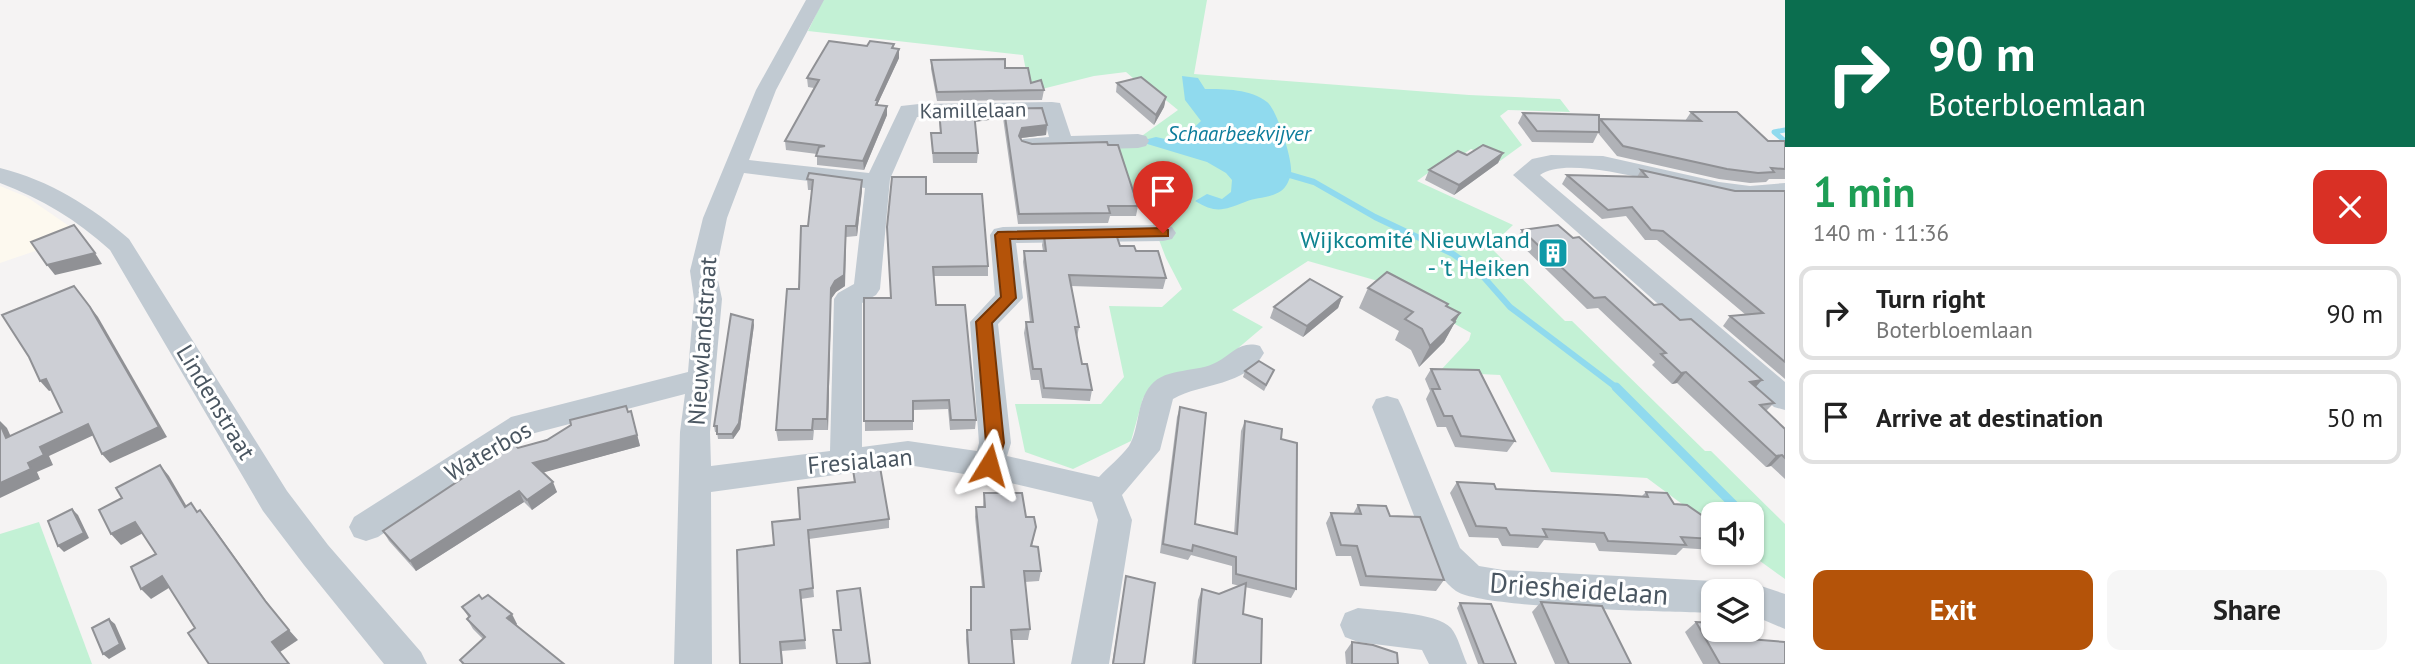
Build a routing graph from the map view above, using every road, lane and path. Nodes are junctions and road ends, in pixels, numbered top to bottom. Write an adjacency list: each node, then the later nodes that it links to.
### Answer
1 (815, 0): 5 (street, Nieuwlandstraat)
2 (1138, 141): 3 (street, Kamillelaan)
3 (1062, 143): 4 (street, Kamillelaan); 7 (street, Kamillelaan)
4 (1031, 144)
5 (735, 165): 7 (street); 11 (street, Nieuwlandstraat)
6 (0, 175): 23 (street, Lindenstraat)
7 (878, 179): 14 (street)
8 (1785, 190): 12 (street)
9 (1163, 233): 15 (street)
10 (1250, 353): 17 (street)
11 (702, 379): 16 (street, Nieuwlandstraat); 18 (street, Waterbos)
12 (1785, 399)
13 (1387, 407): 19 (street, Driesheidelaan)
14 (846, 460): 15 (street, Fresialaan); 16 (street, Fresialaan)
15 (989, 465): 17 (street, Fresialaan)
16 (696, 481): 24 (street, Nieuwlandstraat)
17 (1105, 492): 25 (street)
18 (366, 527)
19 (1701, 596)
20 (1764, 601): 21 (street)
21 (1785, 613)
22 (1358, 625): 26 (street)
23 (408, 664)
24 (693, 664)
25 (1090, 664)
26 (1448, 664)

